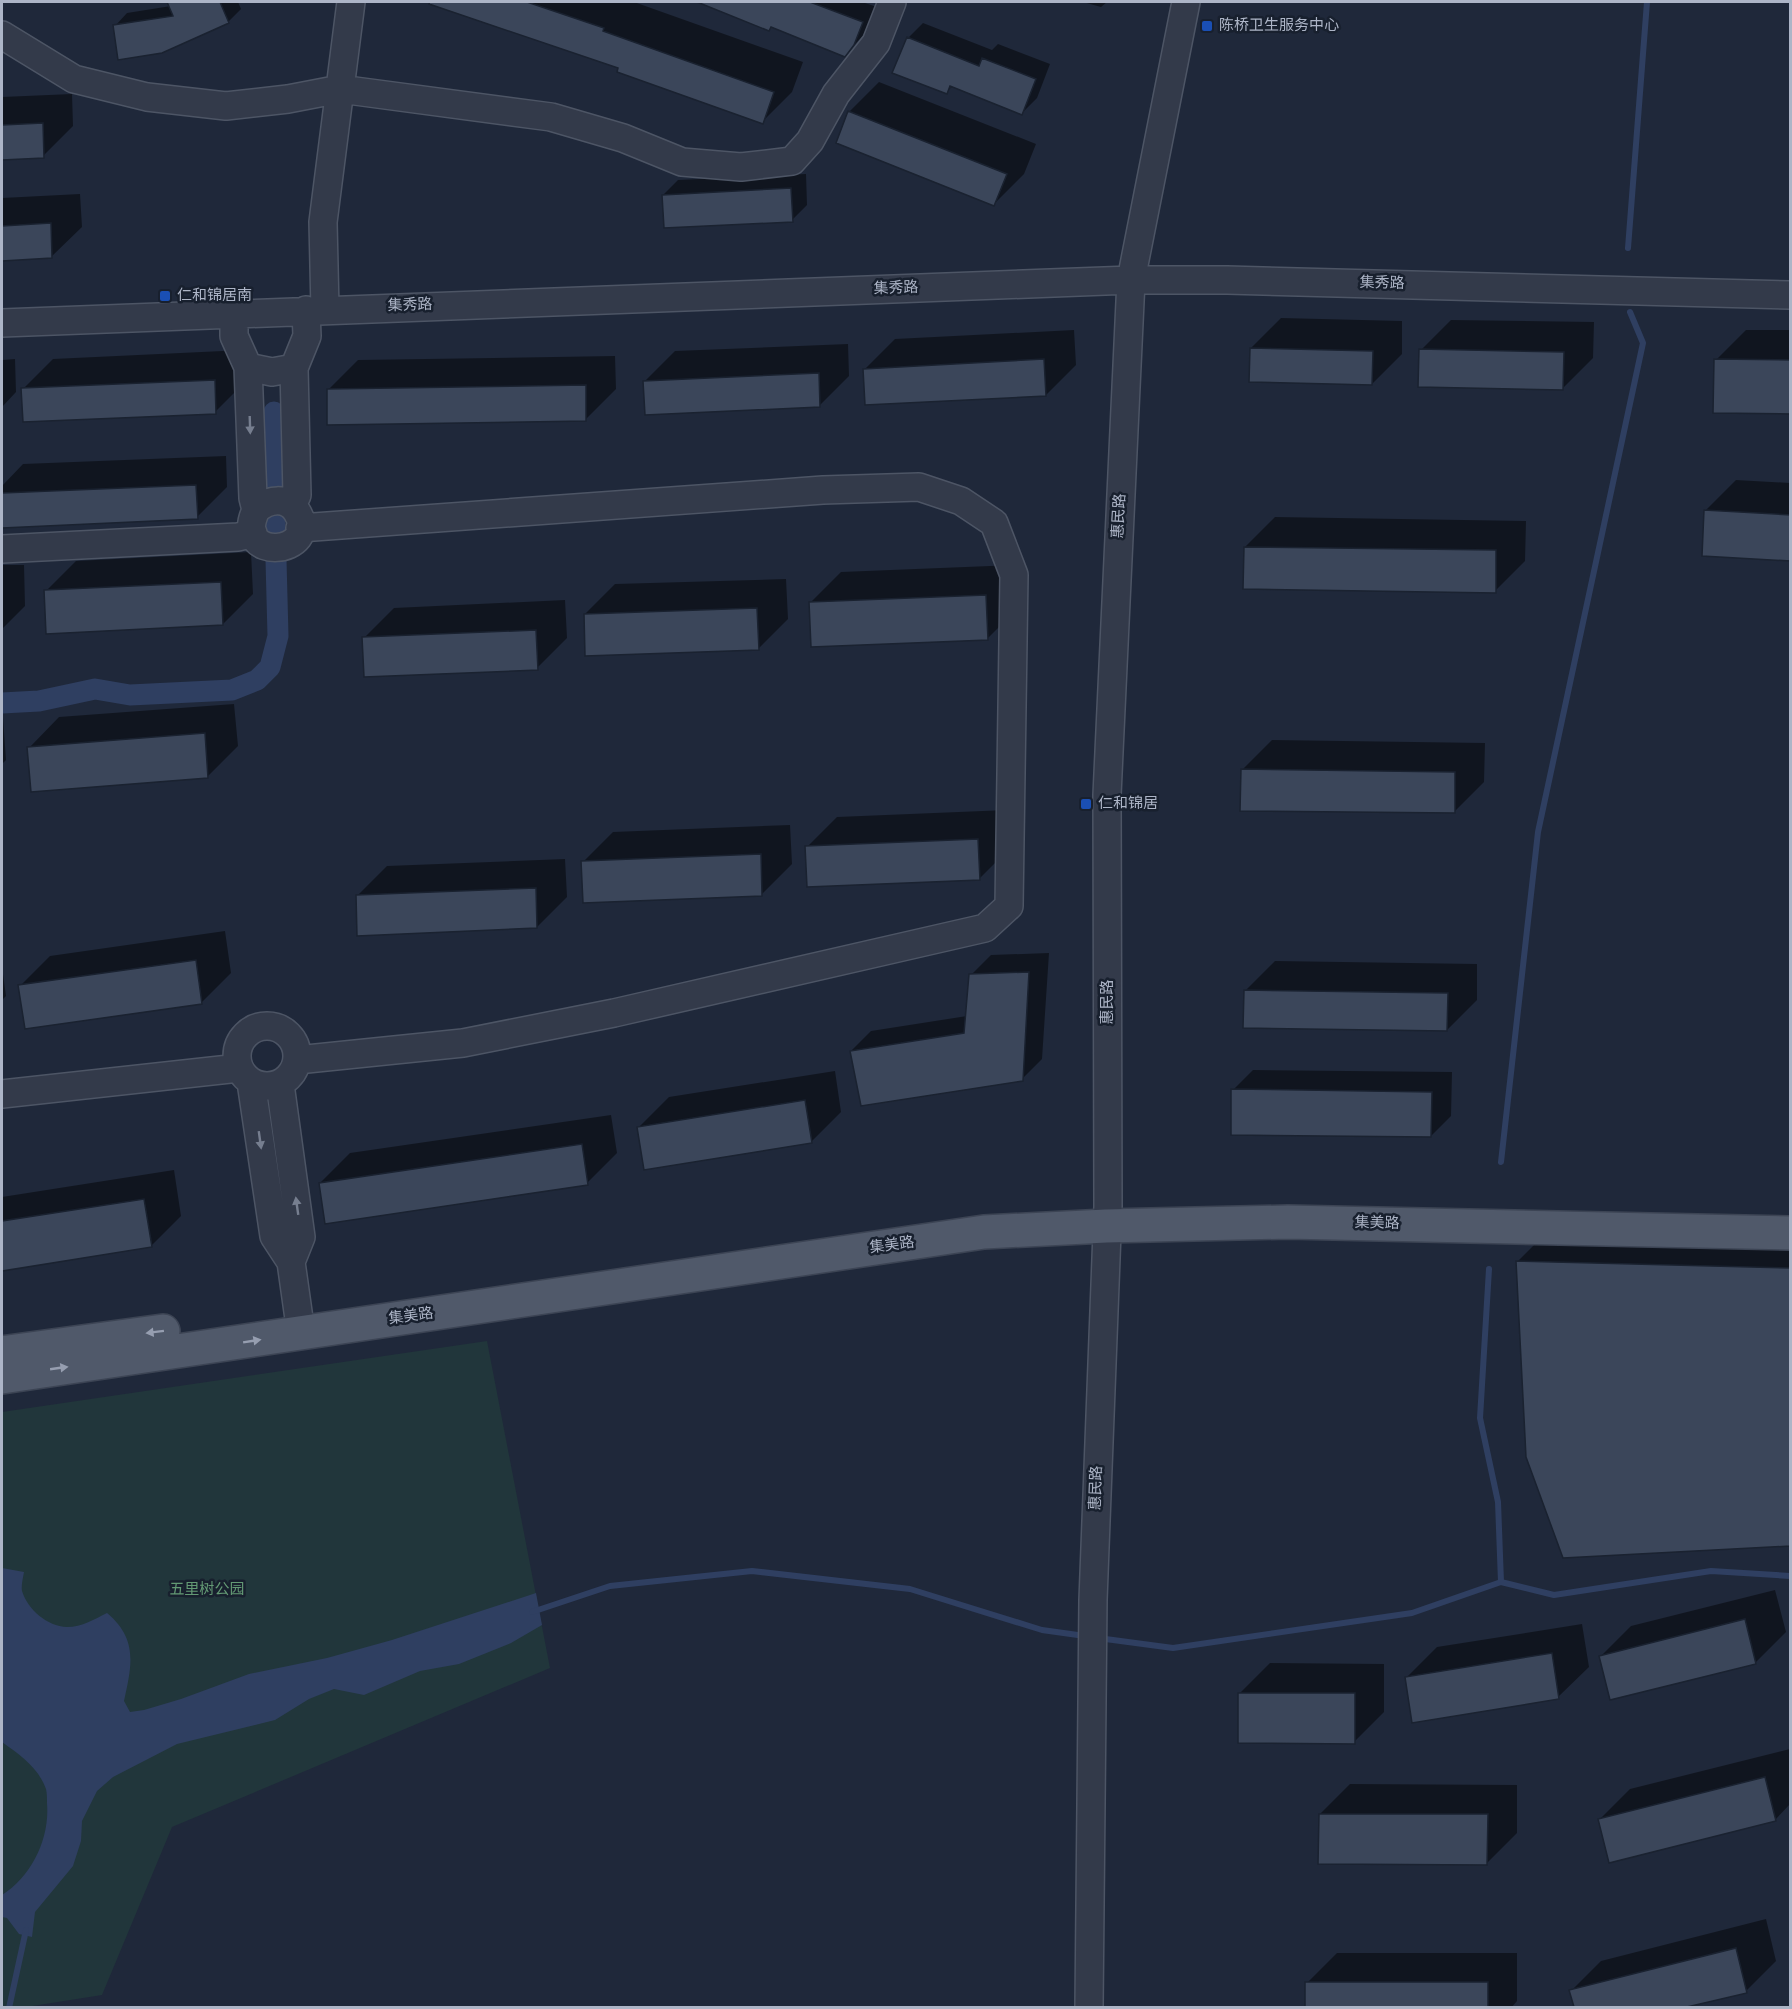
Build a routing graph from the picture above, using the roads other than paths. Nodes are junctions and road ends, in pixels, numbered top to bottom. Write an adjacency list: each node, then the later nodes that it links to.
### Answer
1 (351, 2): 5 (street)
2 (892, 2): 5 (street)
3 (1186, 2): 6 (street, 惠民路)
4 (2, 35): 5 (street)
5 (340, 89): 8 (street)
6 (1131, 280): 7 (street, 集秀路); 8 (street, 集秀路); 20 (street, 惠民路)
7 (1791, 295)
8 (315, 310): 9 (street, 集秀路); 12 (street)
9 (234, 312): 10 (street, 集秀路); 11 (street)
10 (2, 322)
11 (248, 367): 12 (street); 14 (street, one-way to 14)
12 (294, 368): 13 (street)
13 (296, 517): 14 (street); 14 (street); 16 (street)
14 (255, 522): 15 (street)
15 (2, 549)
16 (297, 1060): 17 (street); 18 (street)
17 (245, 1075): 18 (street); 19 (street); 23 (street, one-way to 23)
18 (280, 1084): 23 (street, one-way to 18)
19 (2, 1094)
20 (1107, 1216): 21 (main road, 集美路); 22 (main road, 集美路); 24 (main road, 集美路); 27 (street, 惠民路)
21 (1791, 1216)
22 (1791, 1233)
23 (291, 1262): 24 (street)
24 (299, 1323): 25 (main road, 集美路, one-way to 25); 26 (main road, 集美路, one-way to 24)
25 (2, 1353)
26 (2, 1377)
27 (1089, 2007)

